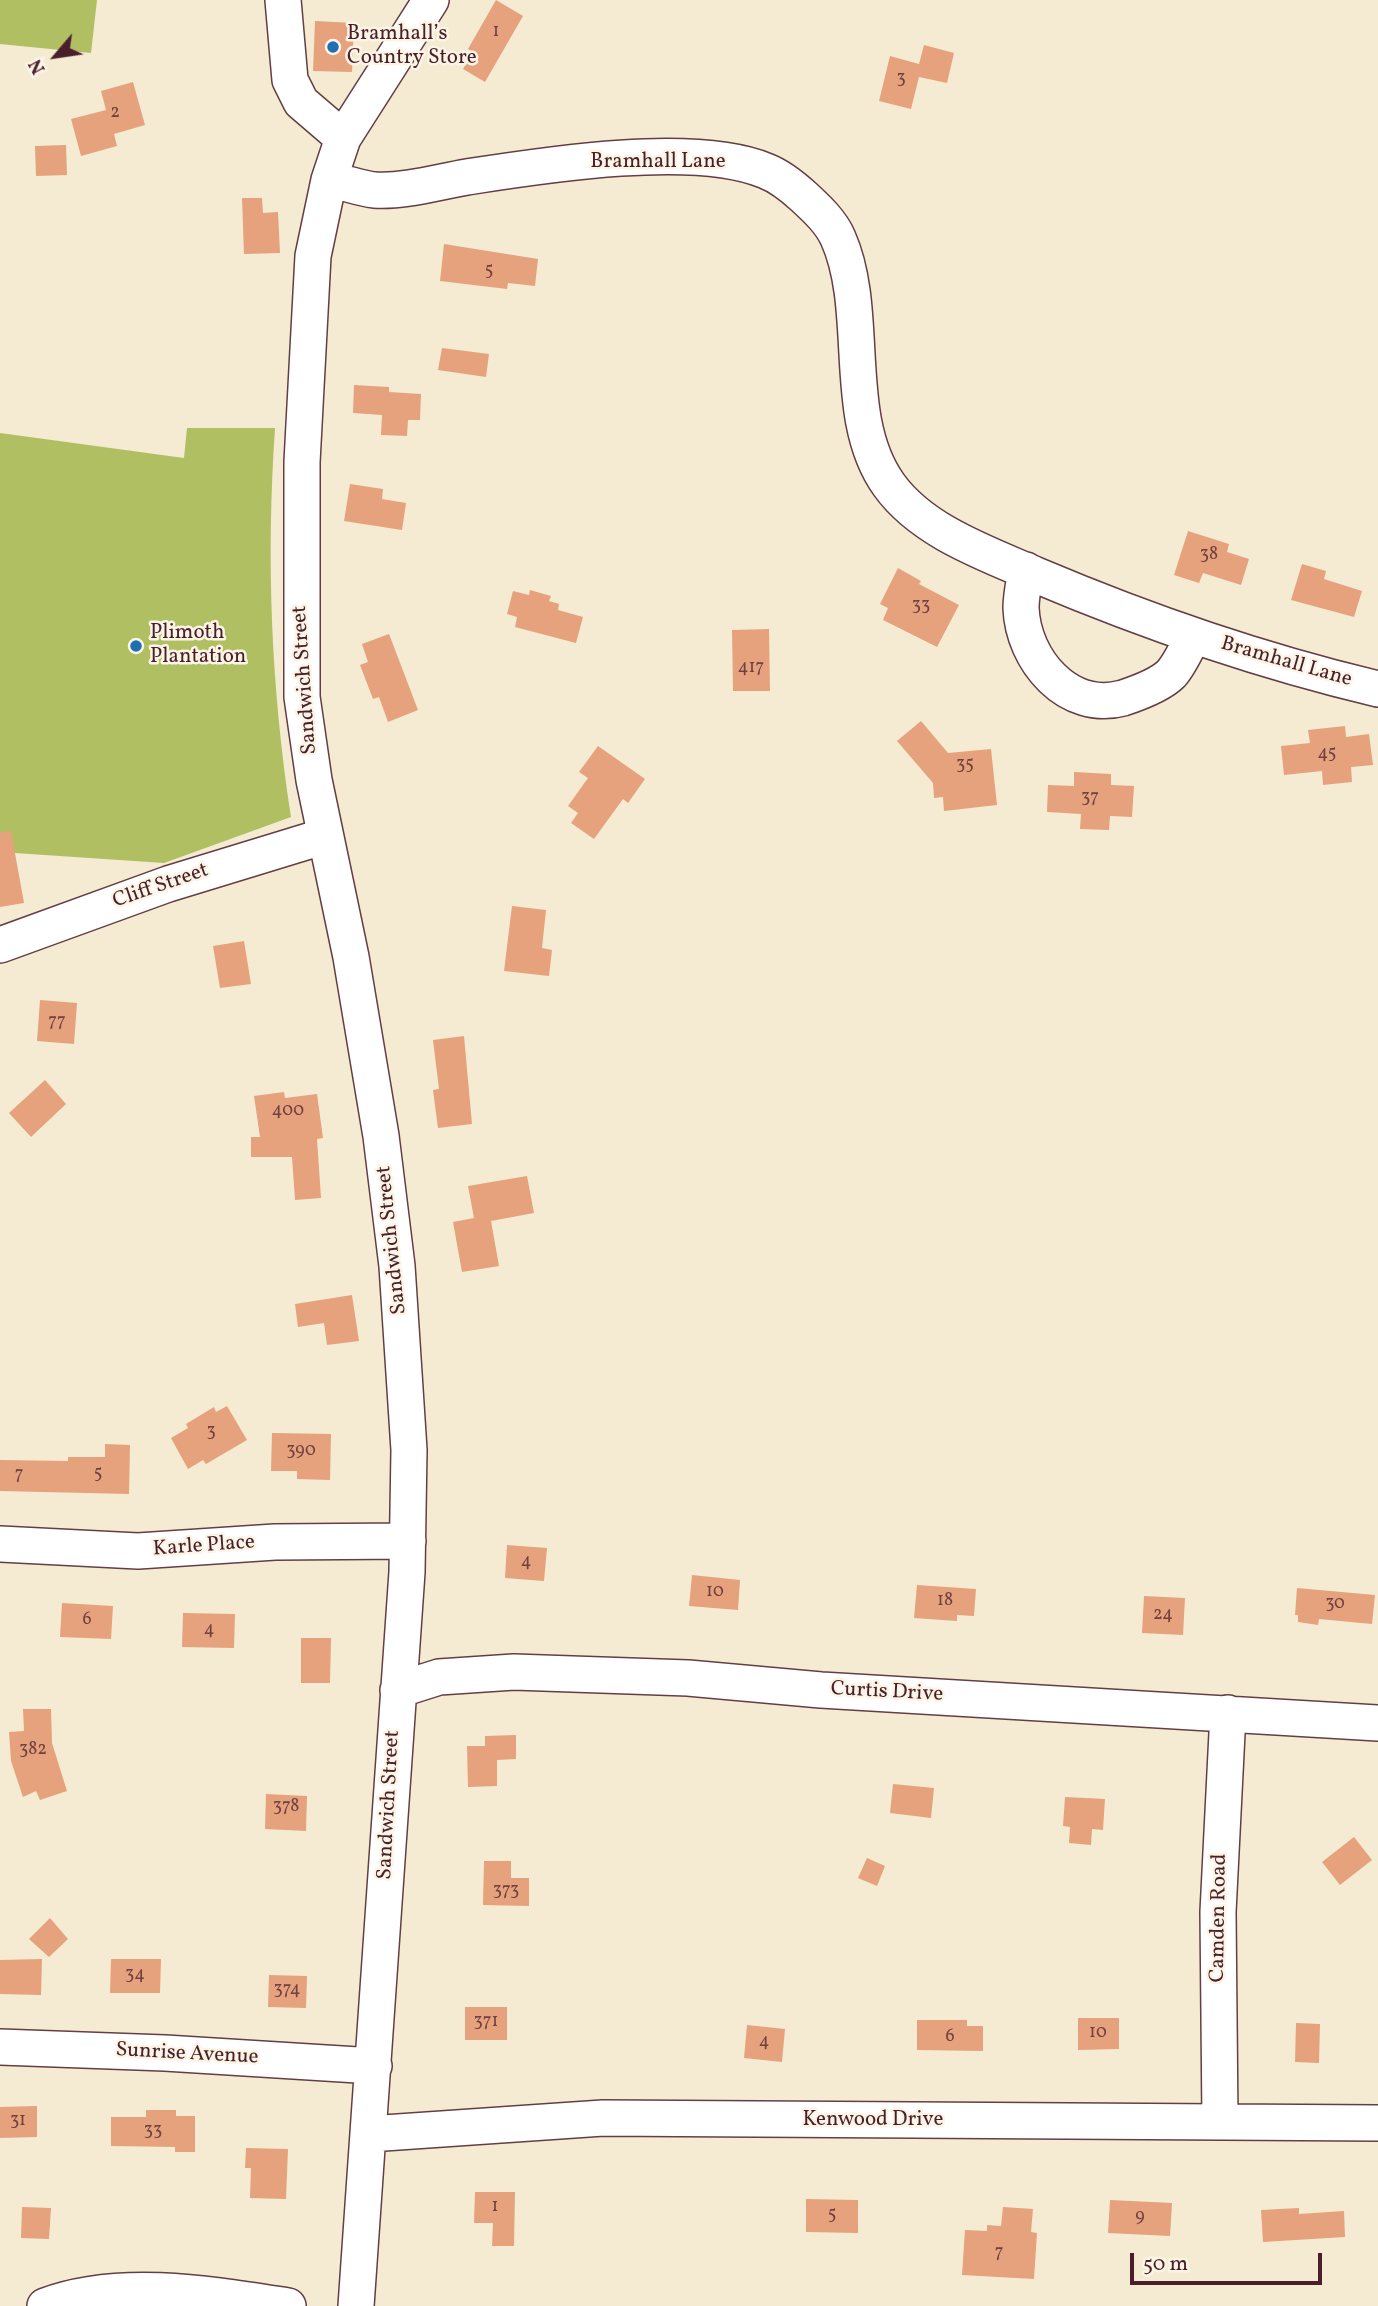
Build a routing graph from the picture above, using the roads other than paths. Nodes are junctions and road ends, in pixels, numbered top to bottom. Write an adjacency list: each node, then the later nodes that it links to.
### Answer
1 (283, 0): 3 (street)
2 (431, 0): 3 (street, Sandwich Street)
3 (343, 138): 4 (street, Sandwich Street)
4 (328, 180): 5 (street, Bramhall Lane); 8 (street, Sandwich Street)
5 (1026, 570): 6 (street, Bramhall Lane); 6 (street, Bramhall Lane)
6 (1193, 636): 7 (street, Bramhall Lane)
7 (1378, 689)
8 (325, 836): 9 (street, Cliff Street); 10 (street, Sandwich Street)
9 (0, 945)
10 (408, 1541): 11 (street, Karle Place); 12 (street, Sandwich Street)
11 (0, 1544)
12 (398, 1690): 13 (street, Curtis Drive); 16 (street, Sandwich Street)
13 (1227, 1713): 14 (street, Curtis Drive); 17 (street, Camden Road)
14 (1378, 1723)
15 (0, 2047): 16 (street, Sunrise Avenue)
16 (374, 2066): 19 (street, Sandwich Street)
17 (1220, 2122): 18 (street, Kenwood Drive); 19 (street, Kenwood Drive)
18 (1378, 2123)
19 (369, 2134): 22 (street, Sandwich Street)
20 (45, 2306): 21 (street)
21 (288, 2306)
22 (356, 2306)

